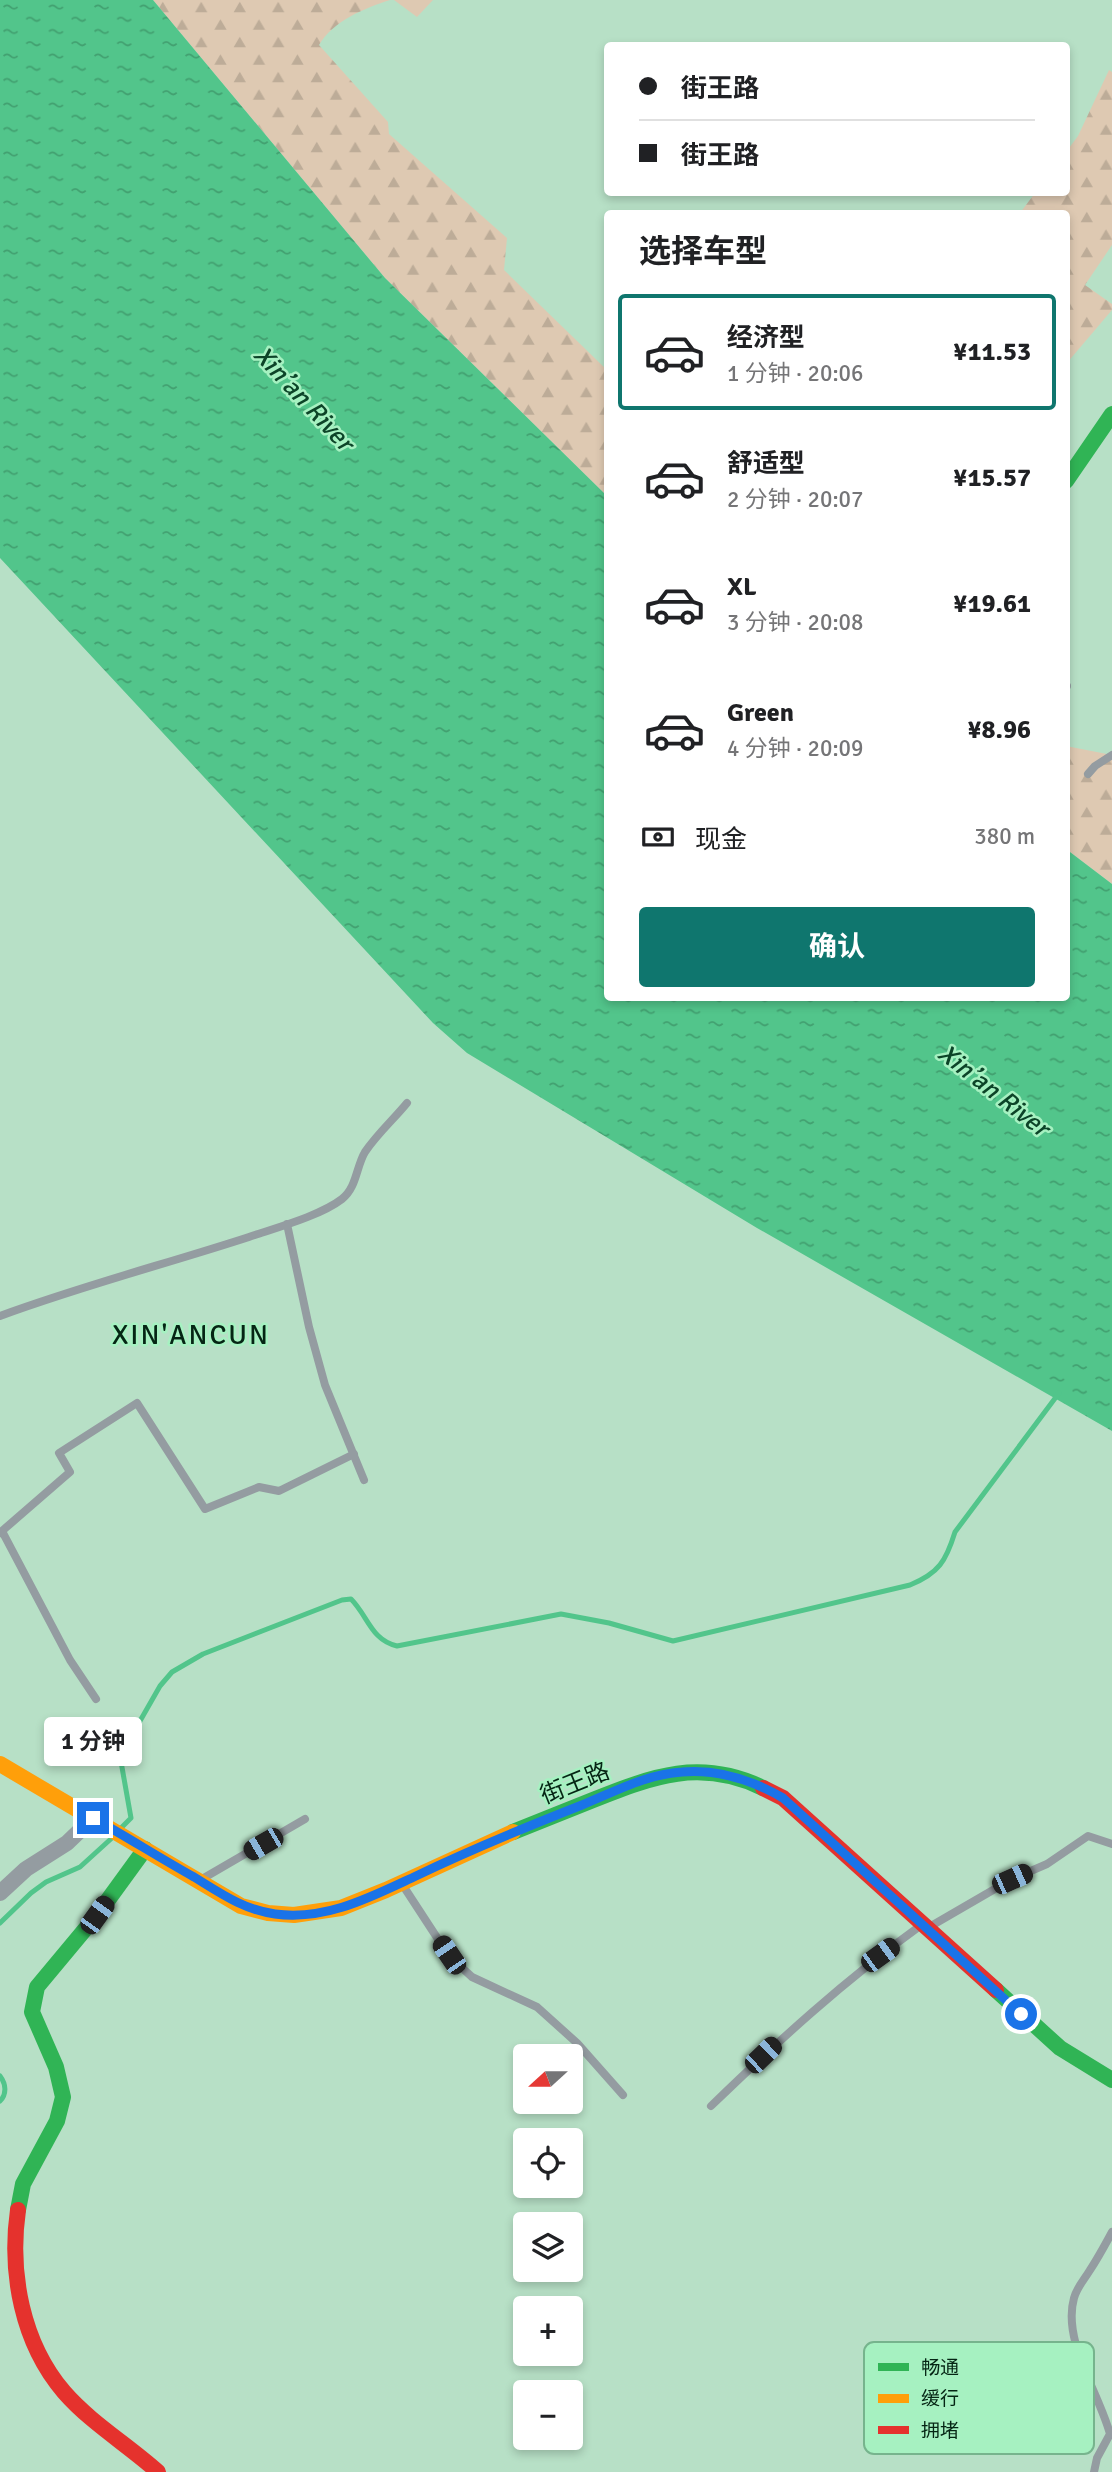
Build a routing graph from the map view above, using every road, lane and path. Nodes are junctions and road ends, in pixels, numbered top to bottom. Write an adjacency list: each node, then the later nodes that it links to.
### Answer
1 (1112, 414): 2 (main road)
2 (1070, 475)
3 (1112, 755): 4 (lane)
4 (1088, 774)
5 (407, 1103): 6 (lane)
6 (287, 1224): 7 (lane); 8 (lane)
7 (0, 1316)
8 (354, 1454): 9 (lane); 10 (lane)
9 (364, 1480)
10 (1, 1532): 11 (lane)
11 (96, 1699)
12 (0, 1764): 14 (main road, 街王路)
13 (305, 1819): 17 (lane)
14 (97, 1820): 16 (main road, 街王路); 19 (street)
15 (1112, 1844): 20 (lane)
16 (141, 1846): 17 (main road, 街王路); 27 (main road)
17 (199, 1881): 18 (main road, 街王路)
18 (401, 1883): 20 (main road, 街王路); 22 (lane)
19 (0, 1893)
20 (924, 1926): 21 (main road, 街王路); 23 (lane)
21 (1111, 2079)
22 (624, 2095)
23 (711, 2106)
24 (1112, 2232): 25 (lane)
25 (1075, 2342)
26 (1094, 2389): 28 (lane)
27 (158, 2472)
28 (1094, 2472)

